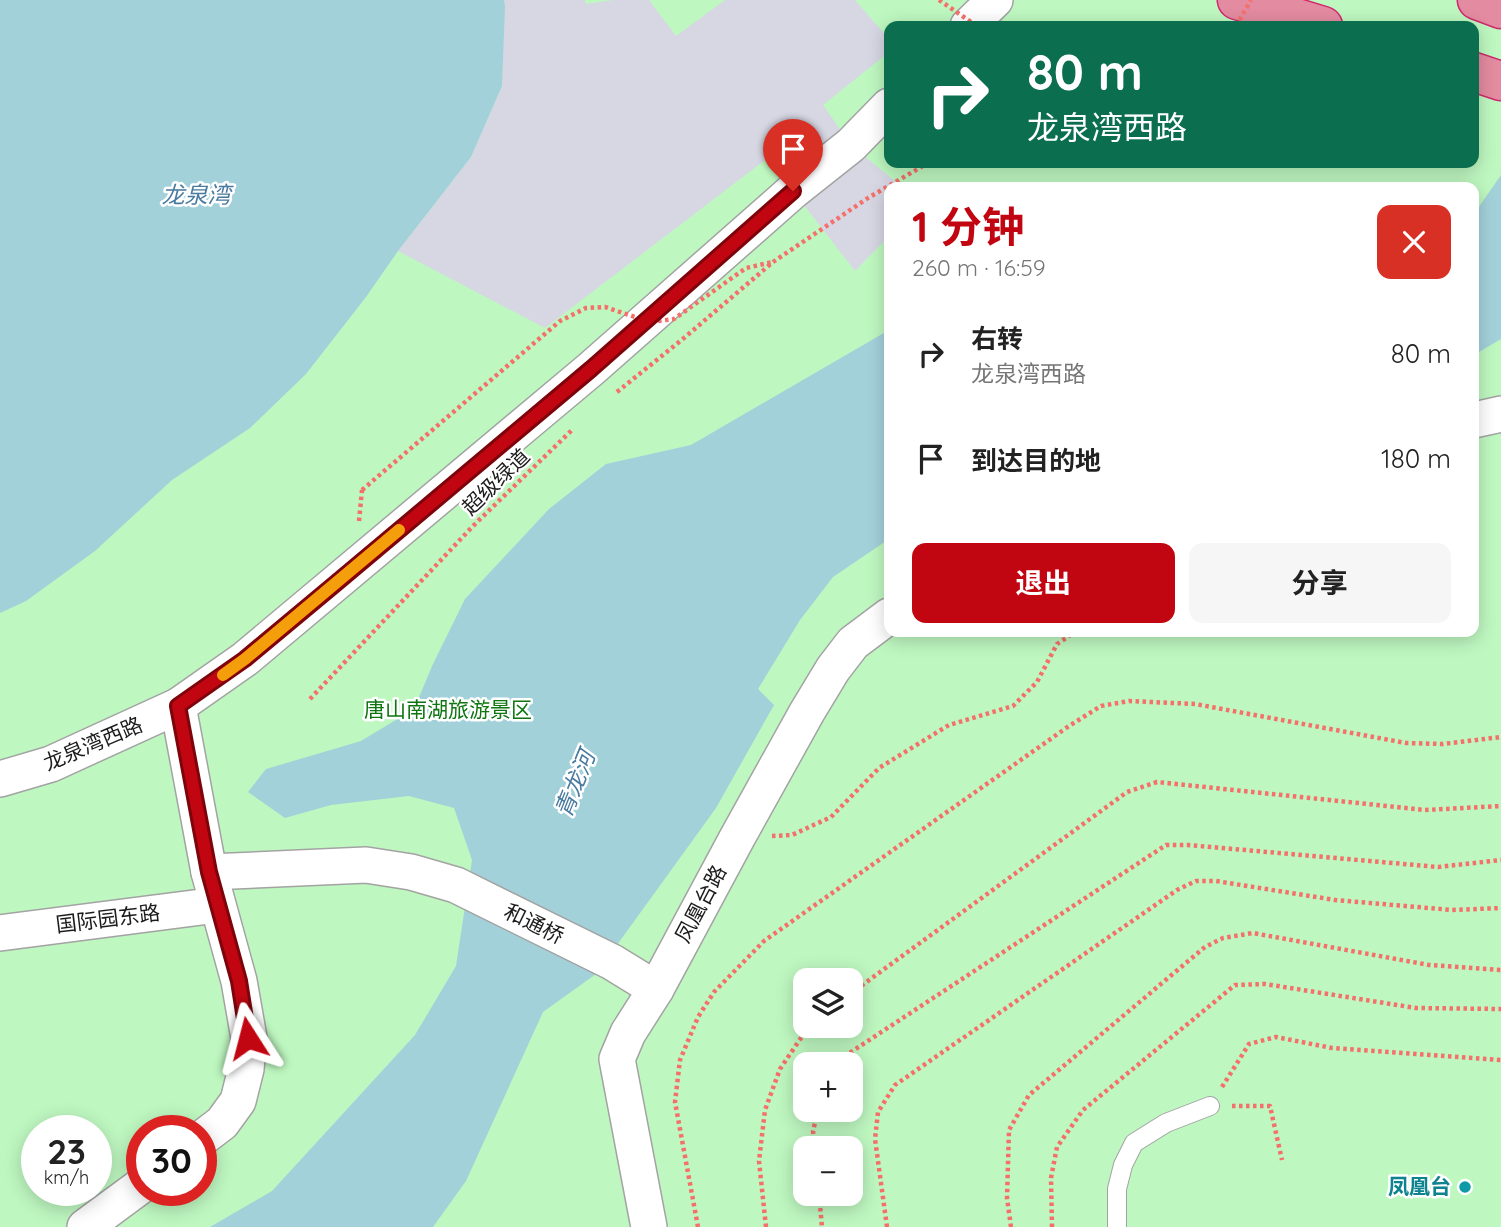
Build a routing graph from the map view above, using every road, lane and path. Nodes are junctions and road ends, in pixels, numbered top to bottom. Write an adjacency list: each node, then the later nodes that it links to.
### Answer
1 (939, 0): 7 (path, bridge)
2 (995, 0): 8 (street)
3 (1237, 0): 10 (highway)
4 (1251, 0): 9 (path, bridge)
5 (1477, 0): 6 (highway)
6 (1501, 9)
7 (970, 21)
8 (973, 21)
9 (1239, 21)
10 (1306, 21)
11 (884, 111): 24 (street, 龙泉湾西路)
12 (919, 168): 13 (path)
13 (895, 182)
14 (884, 189): 15 (path)
15 (773, 262): 16 (path); 20 (path, bridge)
16 (612, 397)
17 (1501, 414): 18 (street)
18 (1479, 419)
19 (581, 421): 23 (path, 超级绿道)
20 (362, 490)
21 (884, 620): 28 (street, 凤凰台路)
22 (1068, 637): 28 (path)
23 (310, 699)
24 (178, 706): 26 (street, 龙泉湾西路); 30 (street)
25 (1501, 737): 47 (path)
26 (0, 779)
27 (1501, 806): 34 (path)
28 (737, 838): 35 (street, 凤凰台路)
29 (1501, 860): 38 (path)
30 (213, 889): 32 (street, 国际园东路); 35 (street, 和通桥); 41 (street)
31 (1501, 908): 50 (path)
32 (0, 933)
33 (1501, 970): 51 (path)
34 (863, 985)
35 (656, 989): 46 (street, 凤凰台路)
36 (1501, 1009): 52 (path)
37 (801, 1038): 48 (path)
38 (851, 1052)
39 (1501, 1060): 40 (path)
40 (1210, 1106): 42 (path); 53 (lane)
41 (217, 1127)
42 (1282, 1160)
43 (126, 1197): 45 (street)
44 (820, 1206): 49 (path)
45 (85, 1227)
46 (649, 1227)
47 (698, 1227)
48 (766, 1227)
49 (822, 1227)
50 (887, 1227)
51 (1011, 1227)
52 (1052, 1227)
53 (1117, 1227)

